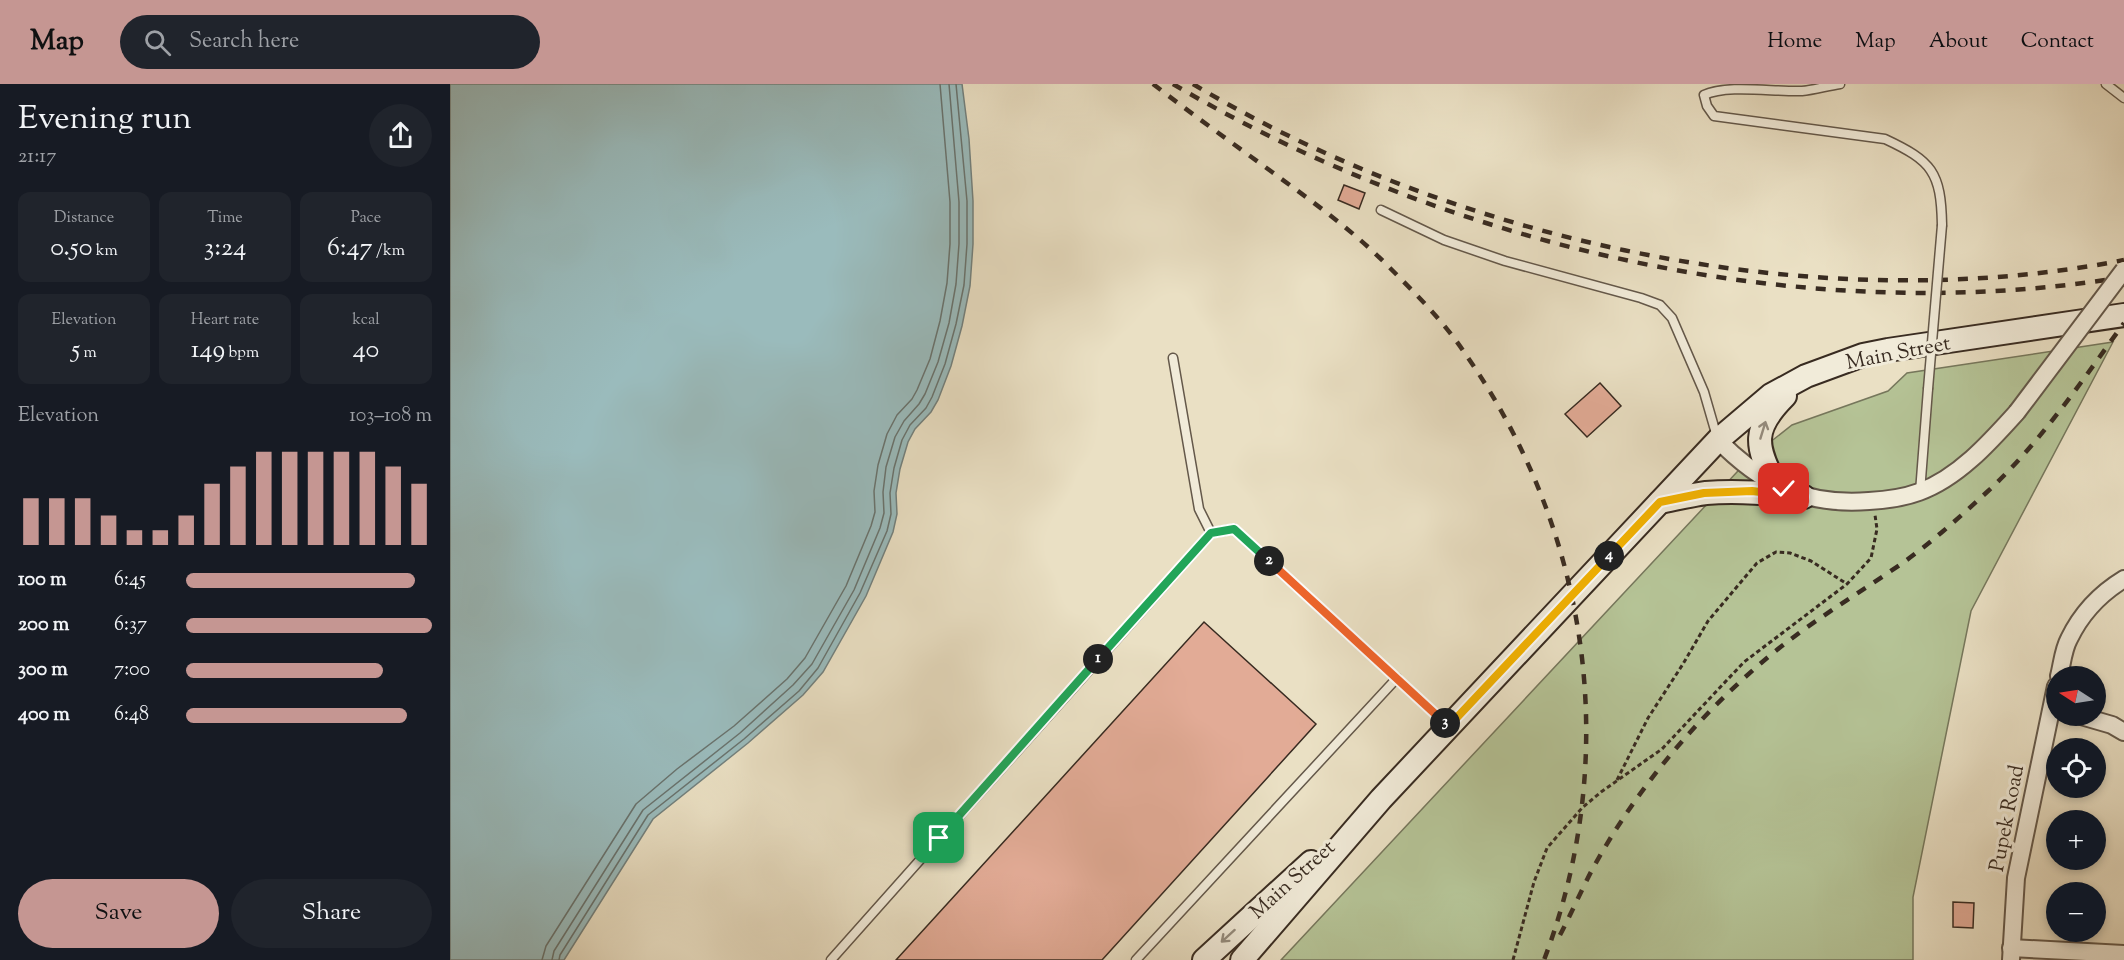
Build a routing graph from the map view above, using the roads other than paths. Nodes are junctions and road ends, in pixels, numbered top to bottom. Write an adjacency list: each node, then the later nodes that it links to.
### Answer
1 (1840, 84): 11 (lane, bridge)
2 (2106, 84): 3 (lane)
3 (2124, 98)
4 (1381, 210): 9 (lane)
5 (2124, 270): 11 (street, bridge)
6 (2124, 315): 8 (main road, Main Street)
7 (1173, 358): 14 (lane)
8 (1806, 376): 9 (main road, Main Street); 10 (main road, one-way to 8)
9 (1718, 440): 10 (street); 13 (main road, Main Street)
10 (1775, 484): 12 (street)
11 (1920, 492): 12 (street)
12 (1804, 497): 13 (main road)
13 (1660, 502): 20 (main road, Main Street)
14 (1211, 533): 17 (lane); 25 (lane)
15 (2124, 579): 16 (street)
16 (2062, 666)
17 (1397, 678): 20 (lane); 26 (lane)
18 (2106, 723): 21 (street)
19 (2050, 726): 23 (street, Pupek Road)
20 (1448, 727): 22 (main road, Main Street)
21 (2124, 732)
22 (1381, 799): 27 (main road, Main Street, one-way to 27); 28 (main road, Main Street)
23 (2011, 954): 24 (street)
24 (2124, 954)
25 (831, 960)
26 (1136, 960)
27 (1203, 960)
28 (1242, 960)

